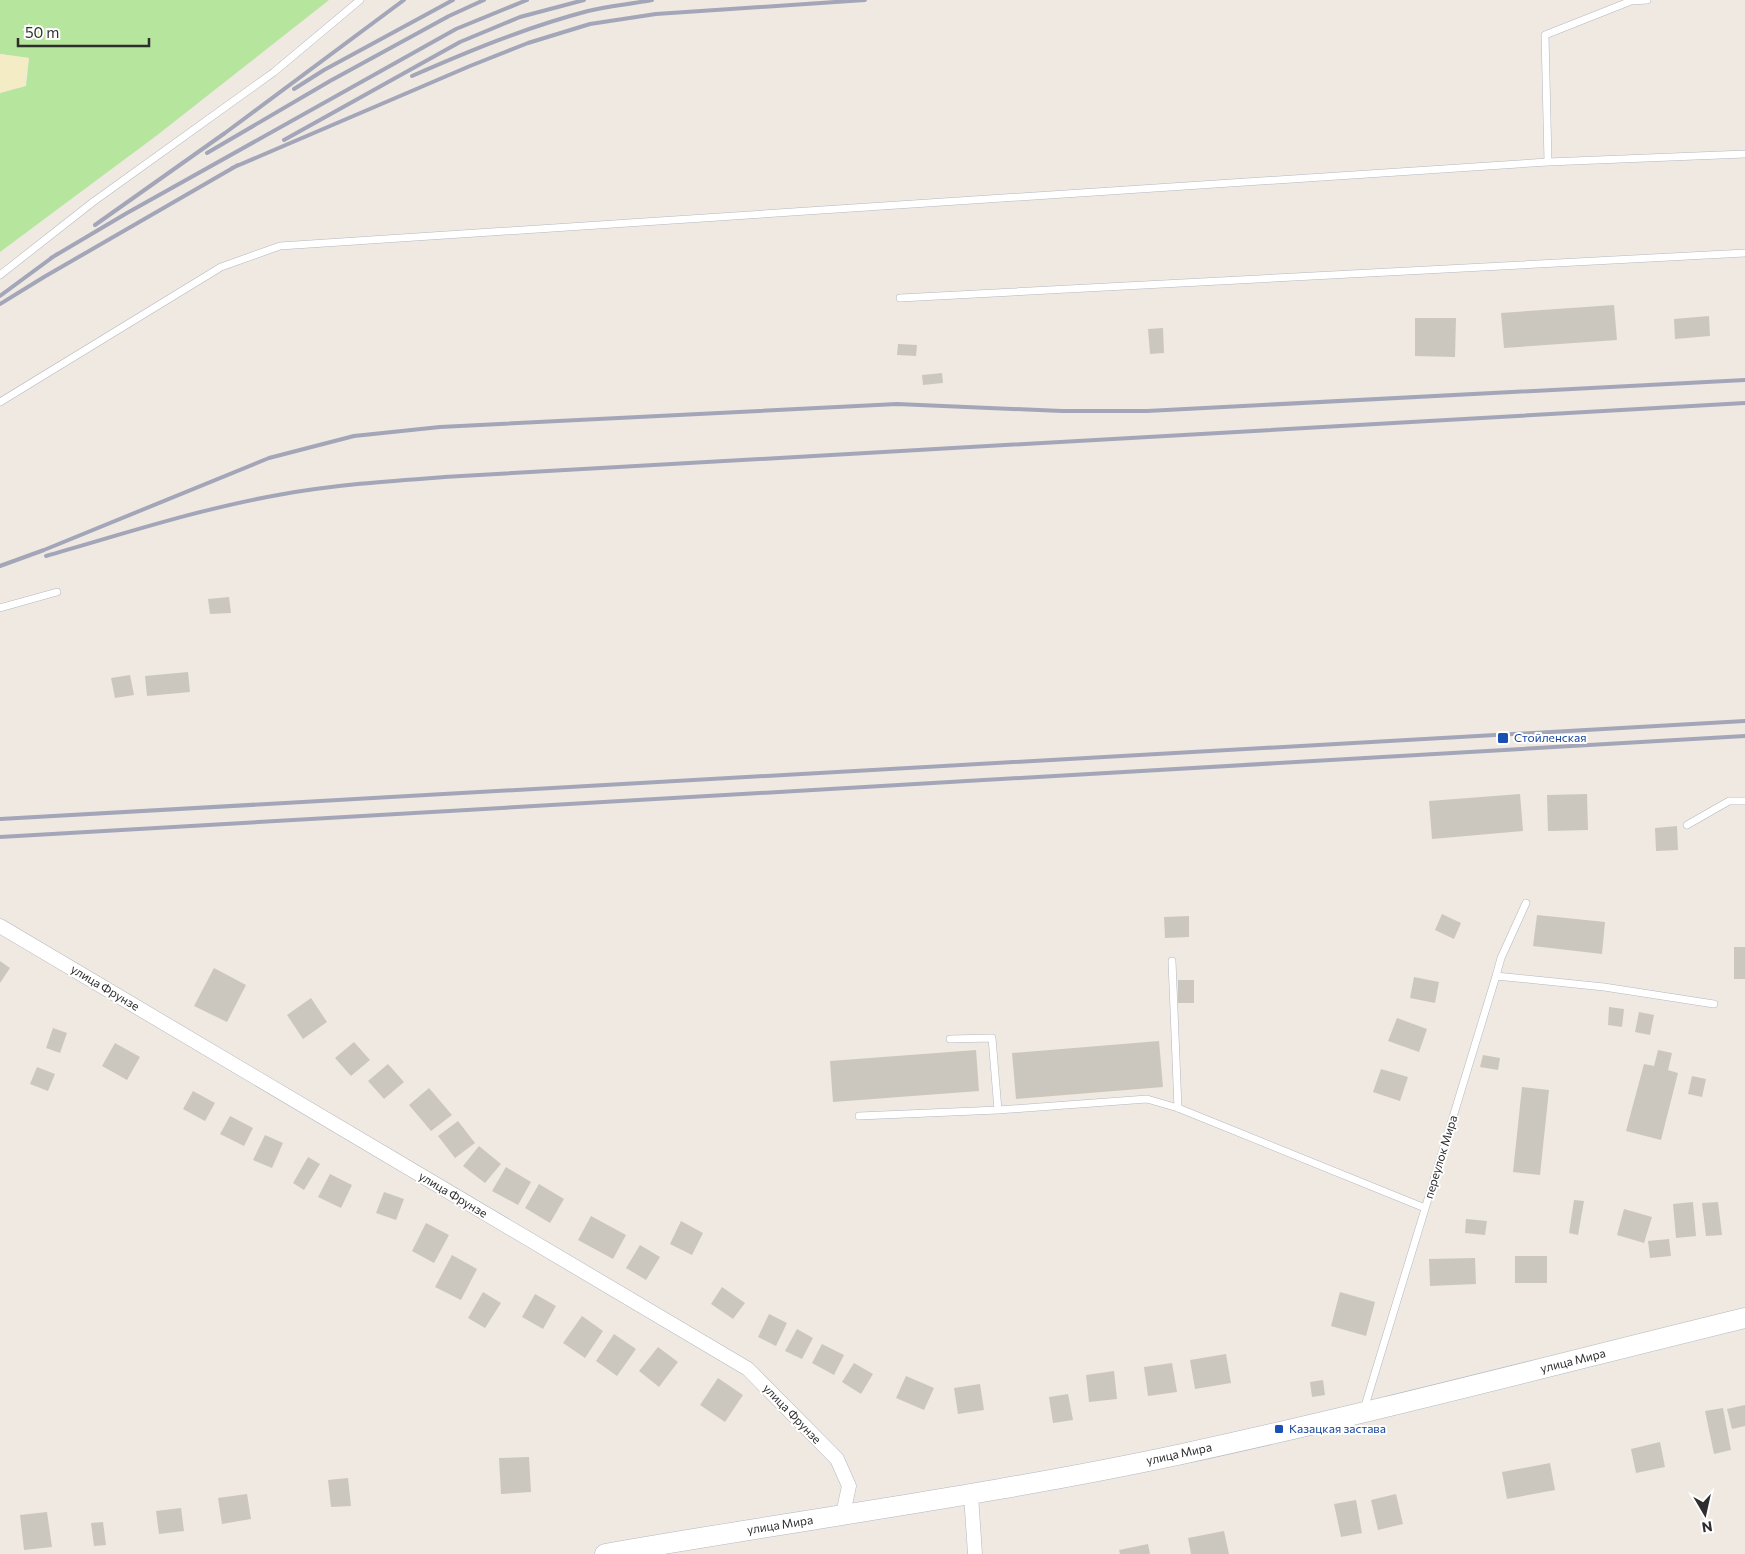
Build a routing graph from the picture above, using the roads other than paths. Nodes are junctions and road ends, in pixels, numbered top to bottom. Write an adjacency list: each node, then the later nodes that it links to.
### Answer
1 (360, 0): 6 (lane)
2 (1647, 0): 4 (lane)
3 (1745, 154): 4 (lane)
4 (1548, 162): 8 (lane)
5 (1745, 253): 7 (lane)
6 (0, 275)
7 (900, 298)
8 (0, 402)
9 (57, 592): 10 (lane)
10 (0, 608)
11 (1745, 801): 12 (lane)
12 (1687, 825)
13 (1526, 903): 16 (lane, переулок Мира)
14 (0, 926): 26 (street, улица Фрунзе)
15 (1172, 961): 19 (lane)
16 (1496, 976): 17 (lane); 22 (lane, переулок Мира)
17 (1714, 1004)
18 (950, 1040): 20 (lane)
19 (1178, 1108): 20 (lane); 22 (lane)
20 (998, 1110): 21 (lane)
21 (859, 1116)
22 (1425, 1208): 24 (lane, переулок Мира)
23 (1745, 1318): 24 (main road, улица Мира)
24 (1363, 1413): 25 (main road, улица Мира)
25 (971, 1495): 26 (main road, улица Мира); 28 (street)
26 (842, 1514): 27 (main road, улица Мира)
27 (606, 1554)
28 (975, 1554)

